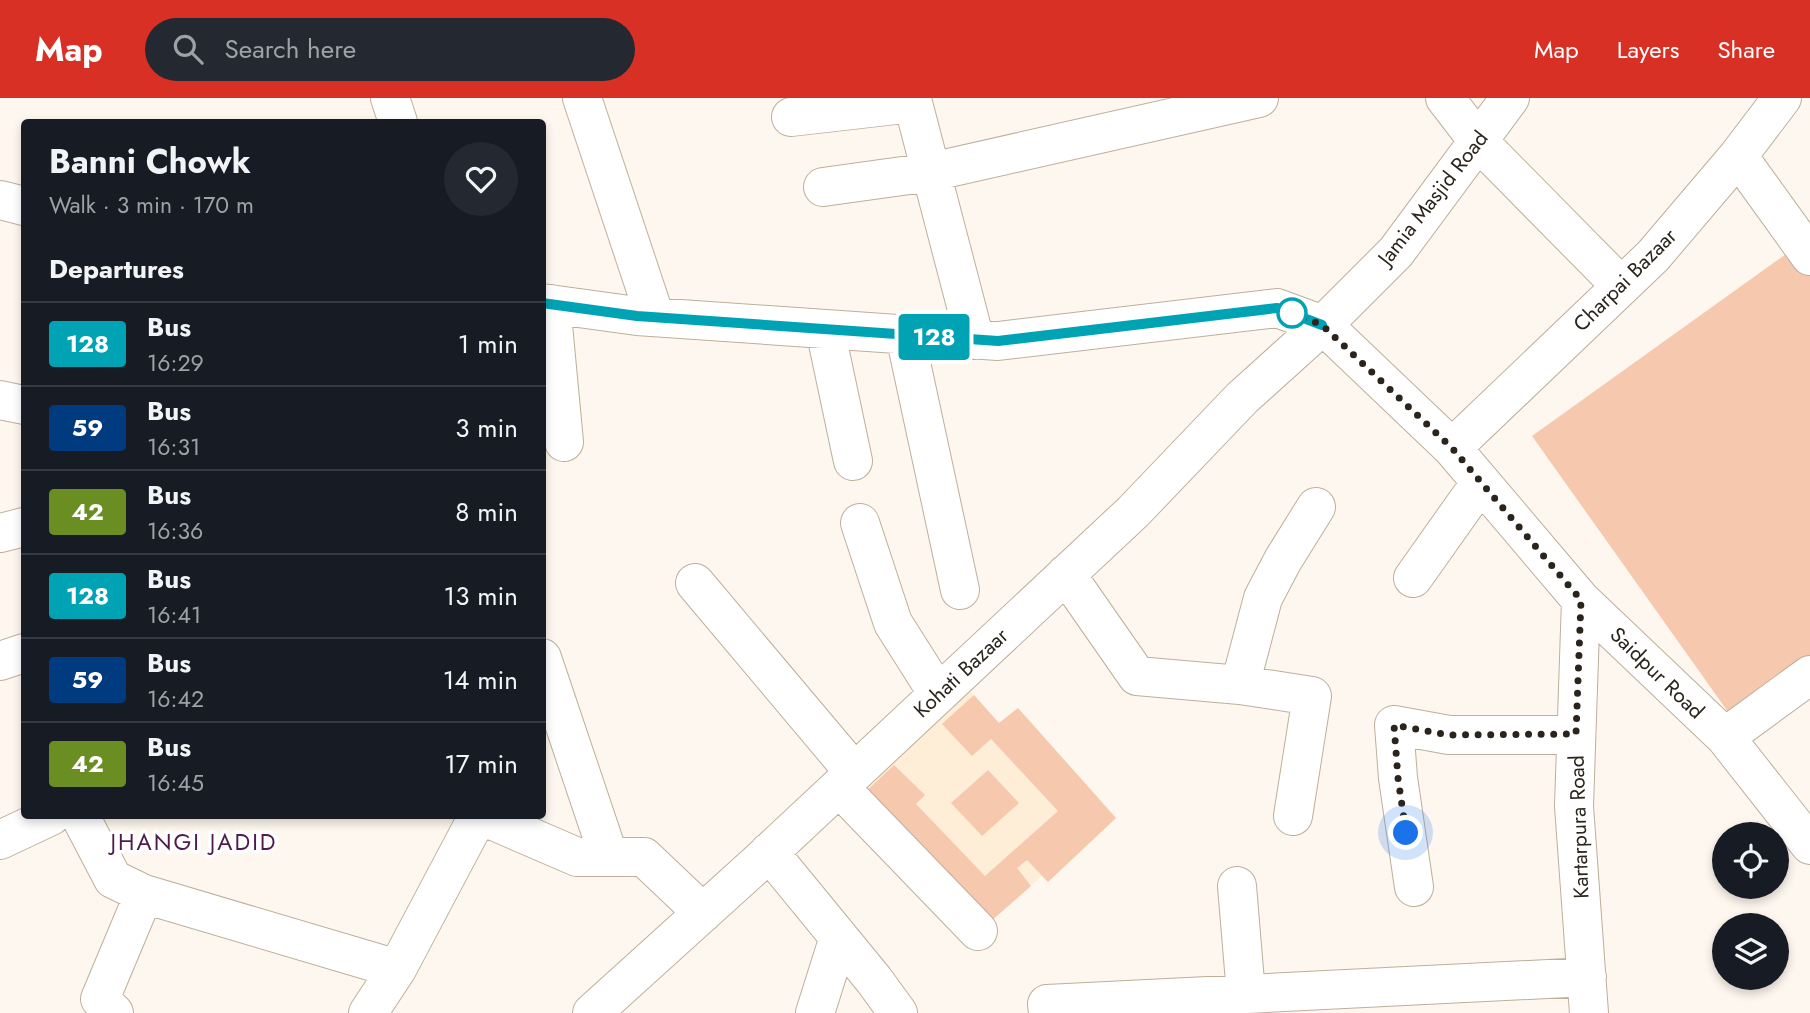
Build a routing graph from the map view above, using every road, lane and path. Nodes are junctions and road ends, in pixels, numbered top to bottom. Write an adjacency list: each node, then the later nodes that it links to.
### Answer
1 (390, 98): 9 (street)
2 (582, 98): 20 (street)
3 (1259, 98): 7 (street)
4 (1445, 98): 10 (street)
5 (1510, 98): 10 (street, Jamia Masjid Road)
6 (1782, 98): 11 (street, Charpai Bazaar)
7 (1155, 110): 12 (street)
8 (791, 117): 12 (street)
9 (397, 119)
10 (1478, 141): 18 (street); 21 (street, Jamia Masjid Road)
11 (1743, 149): 16 (street); 17 (street); 18 (street, Charpai Bazaar)
12 (931, 172): 13 (street); 24 (street)
13 (823, 187)
14 (0, 200): 15 (street)
15 (21, 205)
16 (1810, 229)
17 (1810, 256)
18 (1621, 286): 28 (street, Charpai Bazaar)
19 (547, 304): 20 (street); 27 (street)
20 (655, 317): 22 (street)
21 (1322, 325): 24 (street); 28 (street, Saidpur Road); 35 (street, Kohati Bazaar)
22 (825, 329): 23 (street); 29 (street)
23 (905, 335): 24 (street); 38 (street)
24 (975, 340)
25 (0, 400): 26 (street)
26 (21, 404)
27 (564, 442)
28 (1452, 448): 30 (street, Saidpur Road)
29 (853, 461)
30 (1481, 482): 36 (street); 39 (street, Saidpur Road)
31 (1316, 507): 44 (street)
32 (860, 523): 45 (street)
33 (21, 528): 34 (street)
34 (0, 533)
35 (1066, 574): 44 (street); 45 (street, Kohati Bazaar)
36 (1413, 578)
37 (695, 583): 49 (street)
38 (960, 590)
39 (1581, 600): 47 (street, Kartarpura Road); 48 (street, Saidpur Road)
40 (21, 654): 41 (street)
41 (0, 661)
42 (546, 670): 58 (street)
43 (1810, 675): 48 (street)
44 (1240, 685): 50 (street)
45 (938, 694): 49 (street, Kohati Bazaar)
46 (1810, 697): 48 (street)
47 (1576, 734): 60 (street); 67 (street, Kartarpura Road)
48 (1730, 744): 56 (street, Saidpur Road)
49 (846, 780): 57 (street, Kohati Bazaar); 63 (street)
50 (1293, 817)
51 (45, 819): 55 (street)
52 (82, 819): 61 (street)
53 (478, 819): 65 (street)
54 (487, 819): 58 (street)
55 (0, 840)
56 (1810, 845)
57 (769, 852): 62 (street, Kohati Bazaar); 64 (street)
58 (609, 857): 62 (street)
59 (1237, 886): 66 (street)
60 (1414, 887)
61 (144, 894): 65 (street); 69 (street)
62 (703, 913): 71 (street, Kohati Bazaar)
63 (978, 931)
64 (839, 937): 72 (street); 73 (street)
65 (397, 969): 70 (street)
66 (1246, 994): 68 (street); 74 (street)
67 (1588, 995): 68 (street)
68 (1340, 1001)
69 (114, 1013)
70 (368, 1013)
71 (592, 1013)
72 (815, 1013)
73 (898, 1013)
74 (1048, 1013)

